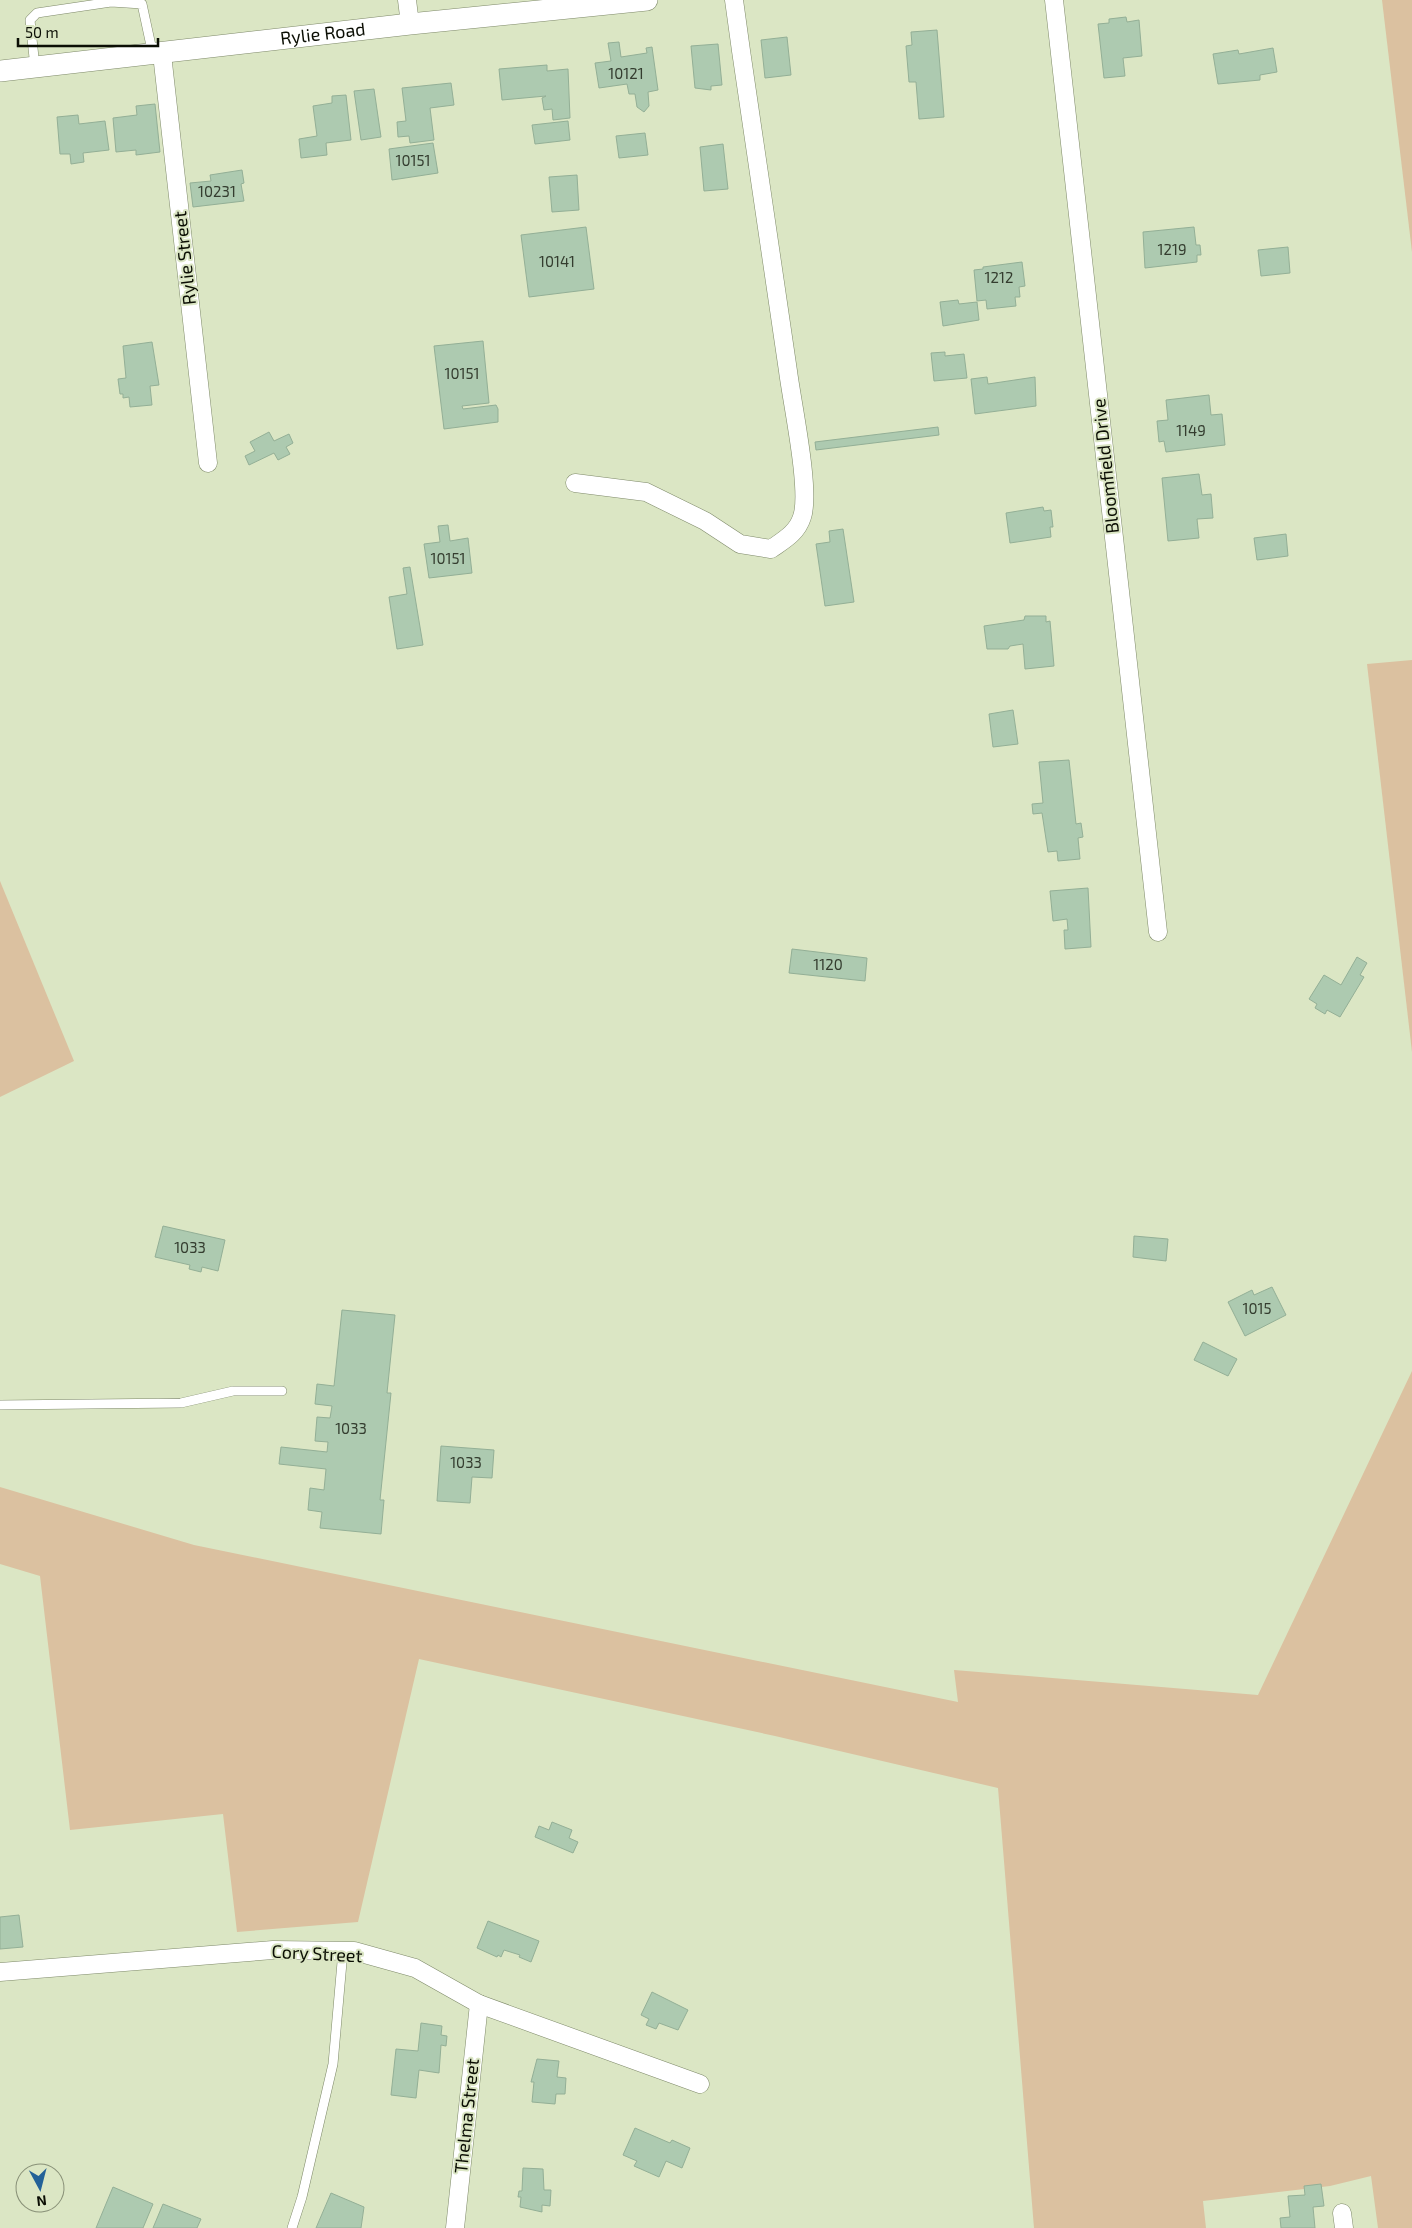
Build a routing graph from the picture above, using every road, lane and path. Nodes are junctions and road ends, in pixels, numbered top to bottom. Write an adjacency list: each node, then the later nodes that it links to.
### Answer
1 (407, 0): 5 (street)
2 (639, 0): 5 (street, Rylie Road)
3 (734, 0): 10 (street)
4 (1054, 0): 11 (street, Bloomfield Drive)
5 (410, 24): 6 (street, Rylie Road)
6 (158, 54): 7 (street, Rylie Road); 7 (lane); 9 (street, Rylie Street)
7 (35, 68): 8 (street, Rylie Road)
8 (0, 71)
9 (208, 463)
10 (575, 483)
11 (1158, 932)
12 (282, 1390): 13 (lane)
13 (0, 1405)
14 (344, 1951): 15 (street, Cory Street); 16 (street, Cory Street); 18 (lane)
15 (0, 1972)
16 (479, 2004): 17 (street, Cory Street); 19 (street, Thelma Street)
17 (700, 2084)
18 (292, 2228)
19 (455, 2228)

